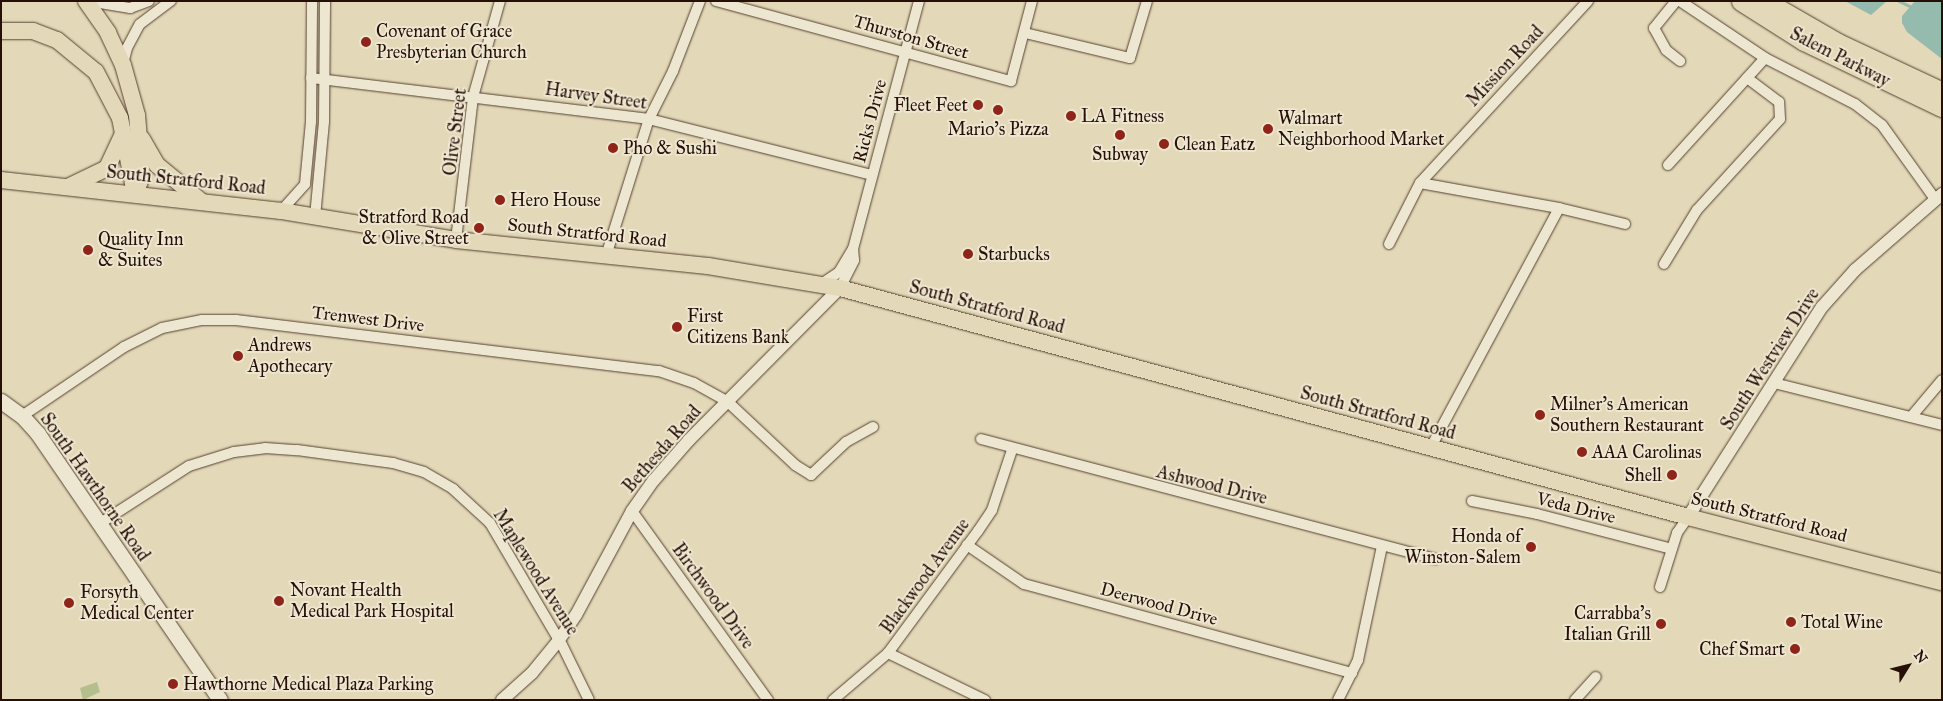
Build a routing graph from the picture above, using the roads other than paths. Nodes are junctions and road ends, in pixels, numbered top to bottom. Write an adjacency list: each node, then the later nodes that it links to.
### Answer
1 (87, 1): 2 (street); 21 (main road)
2 (149, 1)
3 (171, 1): 21 (street)
4 (312, 1): 22 (street)
5 (325, 1): 23 (street)
6 (500, 1): 26 (street, Olive Street)
7 (700, 1): 28 (street)
8 (716, 1): 18 (street, Thurston Street)
9 (919, 1): 18 (street, Ricks Drive)
10 (1032, 1): 17 (street)
11 (1147, 1): 17 (street)
12 (1588, 1): 34 (street, Mission Road)
13 (1678, 1): 19 (street); 20 (street)
14 (1741, 1): 27 (highway, Salem Parkway)
15 (1765, 1): 25 (highway, Salem Parkway)
16 (1, 32): 29 (main road)
17 (1025, 33): 18 (street, Thurston Street)
18 (905, 51): 32 (street, Ricks Drive)
19 (1766, 58): 24 (street); 37 (street)
20 (1680, 61)
21 (123, 65): 30 (main road)
22 (311, 78): 23 (street, Harvey Street); 40 (street)
23 (324, 78): 26 (street, Harvey Street); 41 (street)
24 (1747, 78): 31 (street); 47 (street)
25 (1942, 92)
26 (473, 97): 28 (street, Harvey Street); 43 (street, Olive Street)
27 (1942, 108)
28 (649, 119): 32 (street, Harvey Street); 46 (street)
29 (123, 133): 35 (main road); 36 (main road)
30 (141, 138): 36 (main road); 38 (main road)
31 (1668, 164)
32 (872, 175): 45 (street, Ricks Drive)
33 (1, 180): 35 (main road, South Stratford Road)
34 (1420, 183): 39 (street); 44 (street, Mission Road)
35 (68, 187): 36 (main road, South Stratford Road)
36 (135, 194): 38 (main road, South Stratford Road)
37 (1938, 196): 51 (street, South Westview Drive)
38 (201, 201): 40 (main road, South Stratford Road)
39 (1559, 208): 42 (street); 59 (street)
40 (280, 211): 41 (main road, South Stratford Road)
41 (315, 217): 43 (main road, South Stratford Road)
42 (1625, 224)
43 (456, 240): 46 (main road, South Stratford Road)
44 (1389, 244)
45 (853, 249): 48 (street, Ricks Drive); 49 (street, Ricks Drive)
46 (606, 256): 48 (main road, South Stratford Road)
47 (1664, 264)
48 (820, 285): 49 (main road, South Stratford Road)
49 (840, 288): 53 (street, Bethesda Road); 59 (main road, South Stratford Road)
50 (1942, 380): 55 (street)
51 (1774, 383): 55 (street); 63 (street, South Westview Drive)
52 (1, 401): 54 (main road, South Hawthorne Road)
53 (728, 402): 54 (street, Trenwest Drive); 57 (street, Trenwest Drive); 62 (street, Bethesda Road)
54 (22, 416): 64 (main road, South Hawthorne Road)
55 (1911, 417): 56 (street)
56 (1942, 425)
57 (873, 427)
58 (981, 439): 60 (street, Ashwood Drive)
59 (1431, 447): 63 (main road, South Stratford Road)
60 (1012, 450): 65 (street, Blackwood Avenue); 66 (street, Ashwood Drive)
61 (1472, 501): 67 (street, Veda Drive)
62 (632, 511): 71 (street, Bethesda Road); 78 (street, Birchwood Drive)
63 (1688, 517): 67 (street); 69 (main road, South Stratford Road)
64 (99, 524): 71 (street, Maplewood Avenue); 75 (main road, South Hawthorne Road)
65 (967, 545): 72 (street, Blackwood Avenue); 73 (street, Deerwood Drive)
66 (1382, 546): 68 (street, Ashwood Drive); 73 (street)
67 (1672, 549): 70 (street)
68 (1435, 559)
69 (1942, 582)
70 (1660, 587)
71 (559, 640): 76 (street, Bethesda Road); 77 (street, Maplewood Avenue)
72 (888, 653): 79 (street, Blackwood Avenue); 80 (street)
73 (1352, 673): 81 (street)
74 (1596, 677): 82 (street)
75 (220, 700)
76 (502, 700)
77 (588, 700)
78 (768, 700)
79 (833, 700)
80 (985, 700)
81 (1338, 700)
82 (1575, 700)

